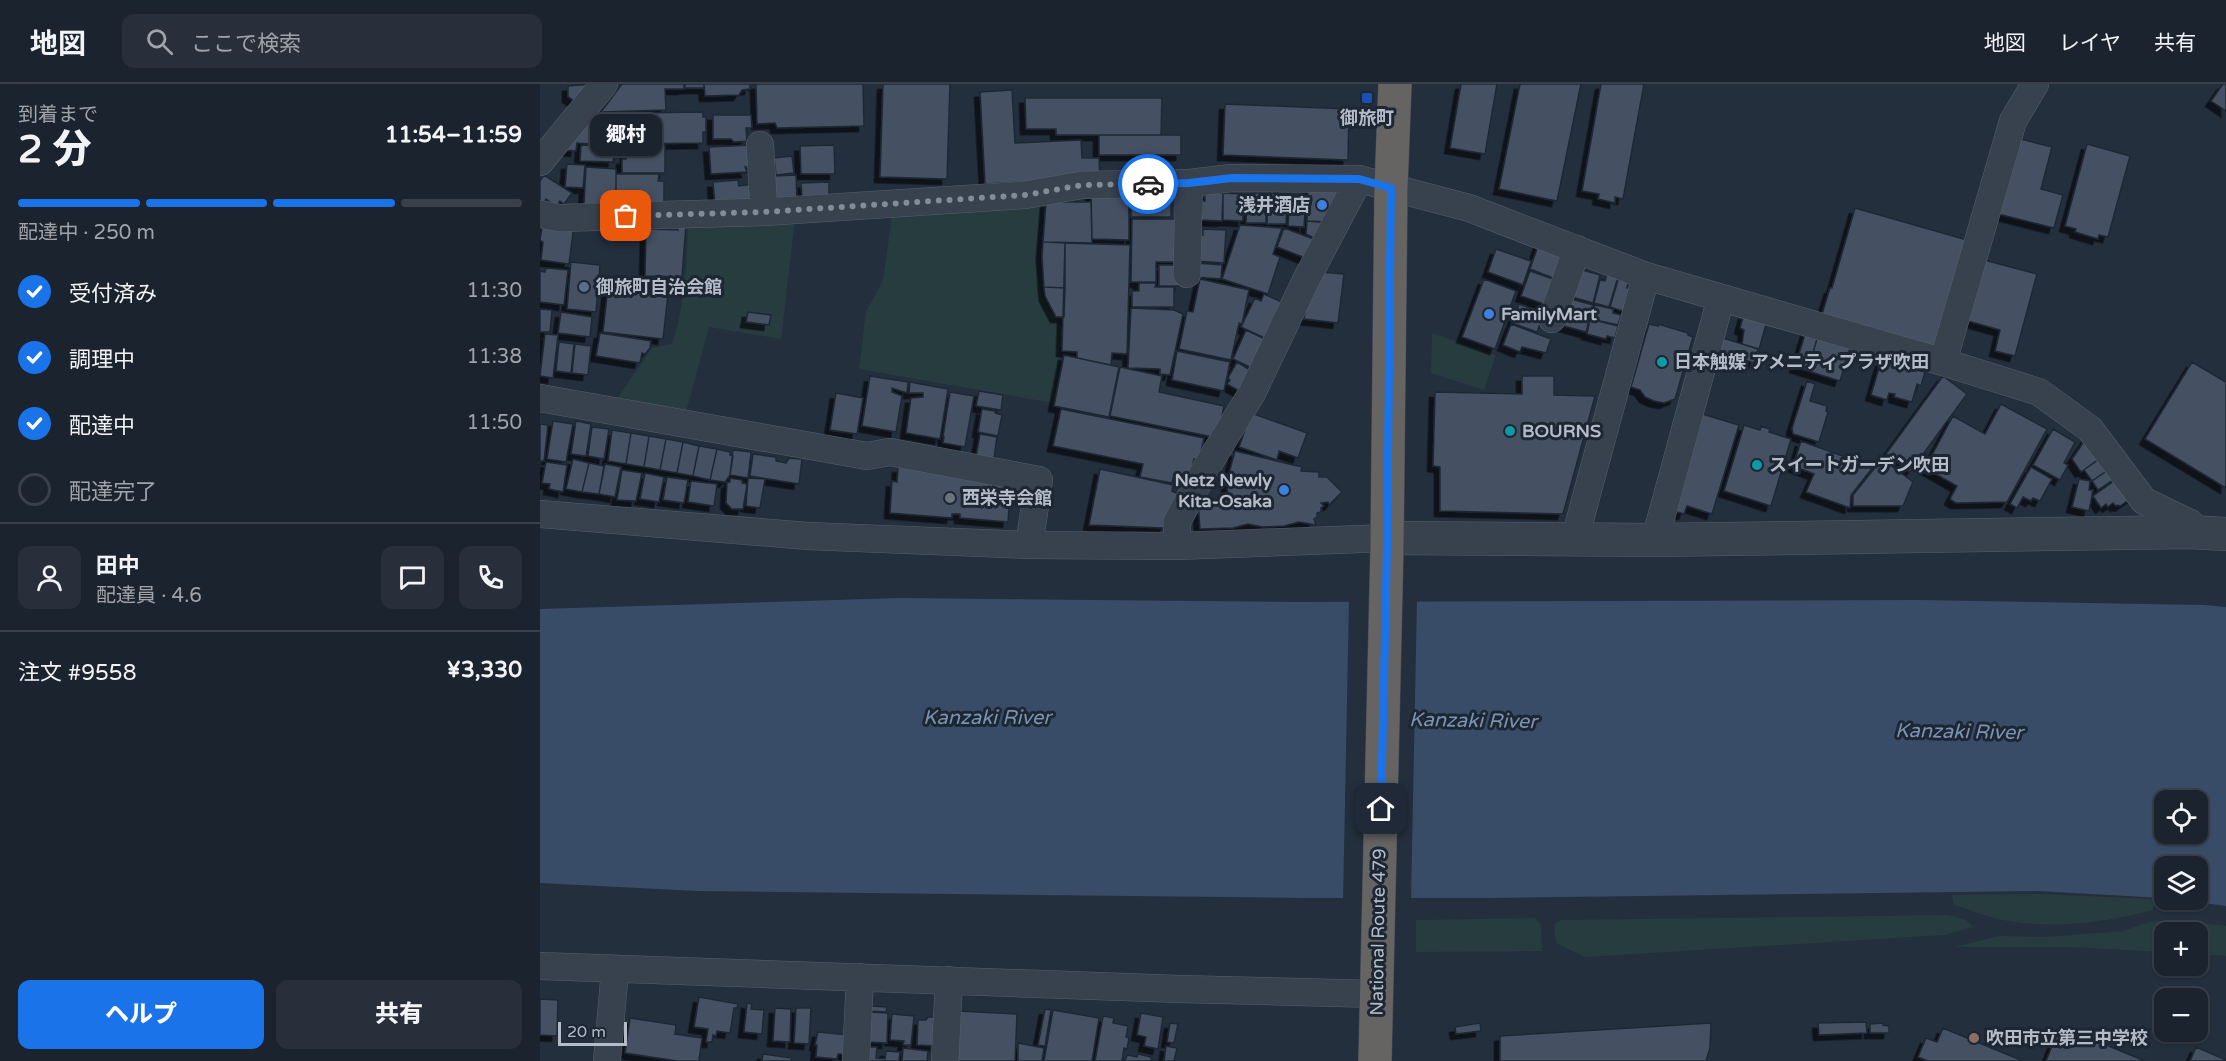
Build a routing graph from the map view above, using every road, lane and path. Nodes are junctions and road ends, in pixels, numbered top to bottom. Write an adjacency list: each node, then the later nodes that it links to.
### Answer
1 (604, 84): 5 (street)
2 (1395, 84): 8 (highway, National Route 479)
3 (2035, 84): 16 (street)
4 (760, 145): 9 (street)
5 (540, 162)
6 (1359, 179): 7 (street); 8 (street); 25 (street)
7 (1189, 183): 9 (street); 12 (street)
8 (1391, 188): 11 (street); 23 (highway, National Route 479)
9 (764, 212): 10 (street)
10 (540, 214)
11 (1577, 249): 13 (street); 15 (street)
12 (1187, 274)
13 (1646, 276): 14 (street); 21 (street)
14 (1721, 298): 16 (street); 22 (street)
15 (1552, 319)
16 (1943, 362): 19 (street)
17 (540, 398): 24 (street)
18 (540, 514): 24 (street)
19 (2190, 532): 20 (street); 22 (street)
20 (2226, 534)
21 (1575, 538): 22 (street); 23 (street)
22 (1656, 540)
23 (1387, 542): 25 (street); 30 (highway, National Route 479)
24 (1029, 545): 25 (street)
25 (1177, 546)
26 (540, 966): 27 (street)
27 (615, 970): 28 (street); 32 (street)
28 (860, 977): 29 (street); 31 (street)
29 (949, 980): 30 (street); 33 (street)
30 (1376, 994): 34 (highway, National Route 479)
31 (856, 1059)
32 (608, 1061)
33 (945, 1061)
34 (1375, 1061)

